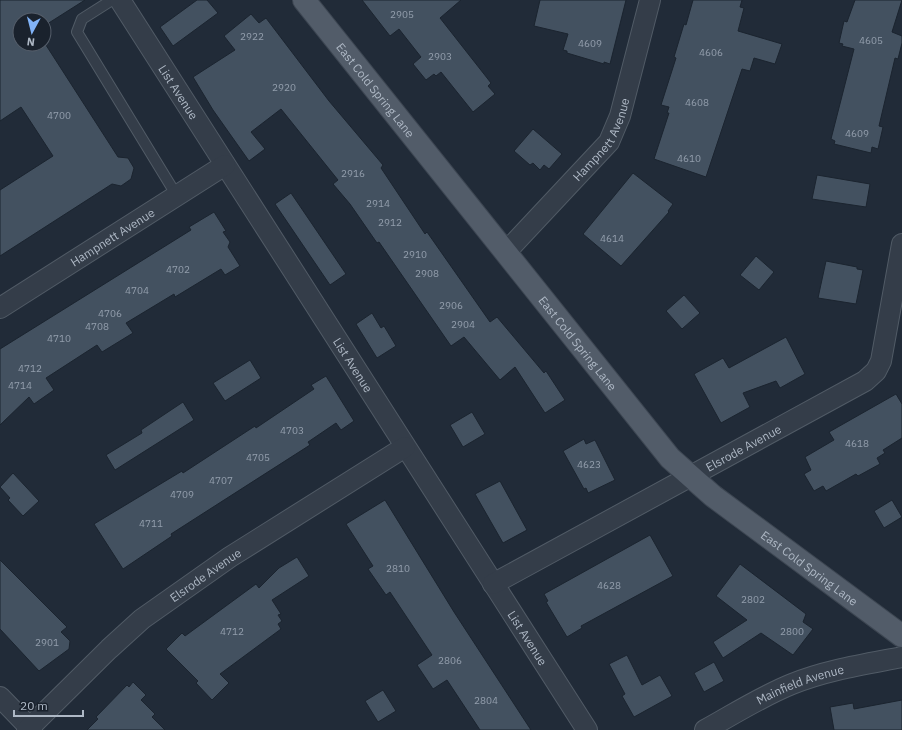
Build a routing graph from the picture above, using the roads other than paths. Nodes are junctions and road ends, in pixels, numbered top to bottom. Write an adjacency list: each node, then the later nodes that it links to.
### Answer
1 (112, 0): 6 (lane)
2 (120, 0): 5 (street, List Avenue)
3 (304, 0): 8 (main road, East Cold Spring Lane)
4 (650, 0): 8 (street, Hampnett Avenue)
5 (225, 165): 6 (street, Hampnett Avenue); 10 (street, List Avenue)
6 (176, 196): 9 (street, Hampnett Avenue)
7 (902, 244): 11 (street, Elsrode Avenue)
8 (506, 252): 11 (main road, East Cold Spring Lane)
9 (0, 308)
10 (405, 447): 12 (street, List Avenue); 16 (street, Elsrode Avenue)
11 (689, 476): 12 (street, Elsrode Avenue); 13 (main road, East Cold Spring Lane)
12 (493, 584): 17 (street, List Avenue)
13 (902, 636)
14 (902, 657): 18 (street, Mainfield Avenue)
15 (0, 697): 16 (street)
16 (30, 729)
17 (587, 730)
18 (706, 730)

